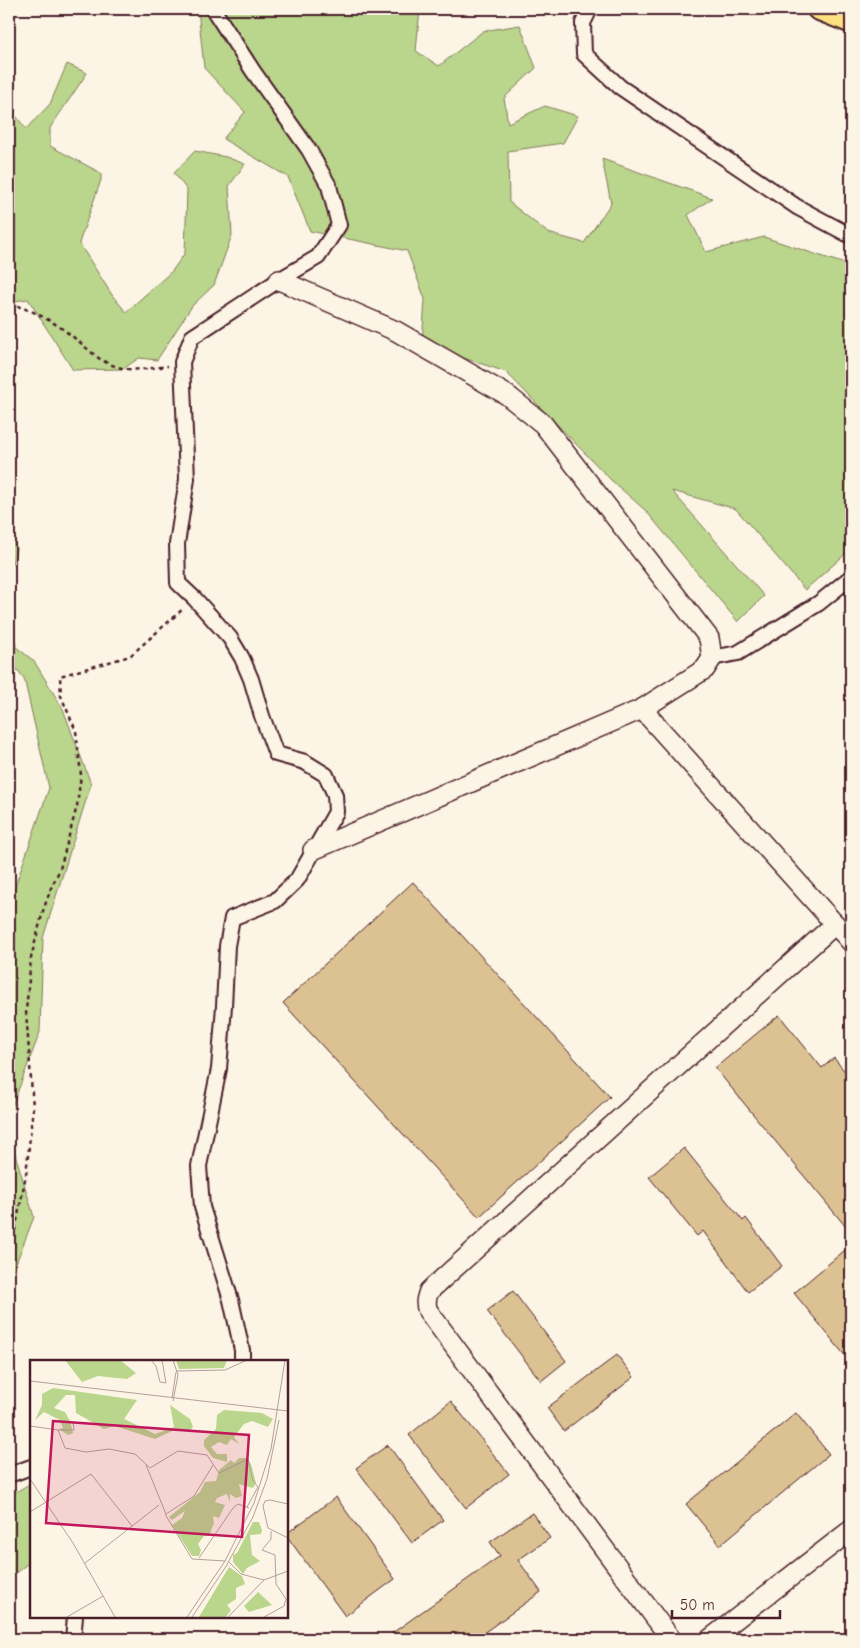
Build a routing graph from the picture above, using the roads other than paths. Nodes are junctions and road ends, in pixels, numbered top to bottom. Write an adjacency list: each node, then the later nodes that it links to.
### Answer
1 (213, 9): 6 (street)
2 (590, 9): 5 (street)
3 (818, 9): 4 (main road)
4 (851, 22)
5 (851, 236)
6 (279, 280): 8 (street); 10 (street)
7 (851, 577): 8 (street)
8 (712, 658): 9 (street)
9 (642, 709): 10 (street); 11 (street)
10 (313, 850): 13 (street)
11 (835, 924): 12 (street); 19 (street)
12 (851, 942)
13 (242, 1360)
14 (30, 1467): 15 (street)
15 (9, 1476)
16 (851, 1530): 20 (street)
17 (75, 1618): 18 (street)
18 (73, 1639)
19 (671, 1639)
20 (710, 1639)

